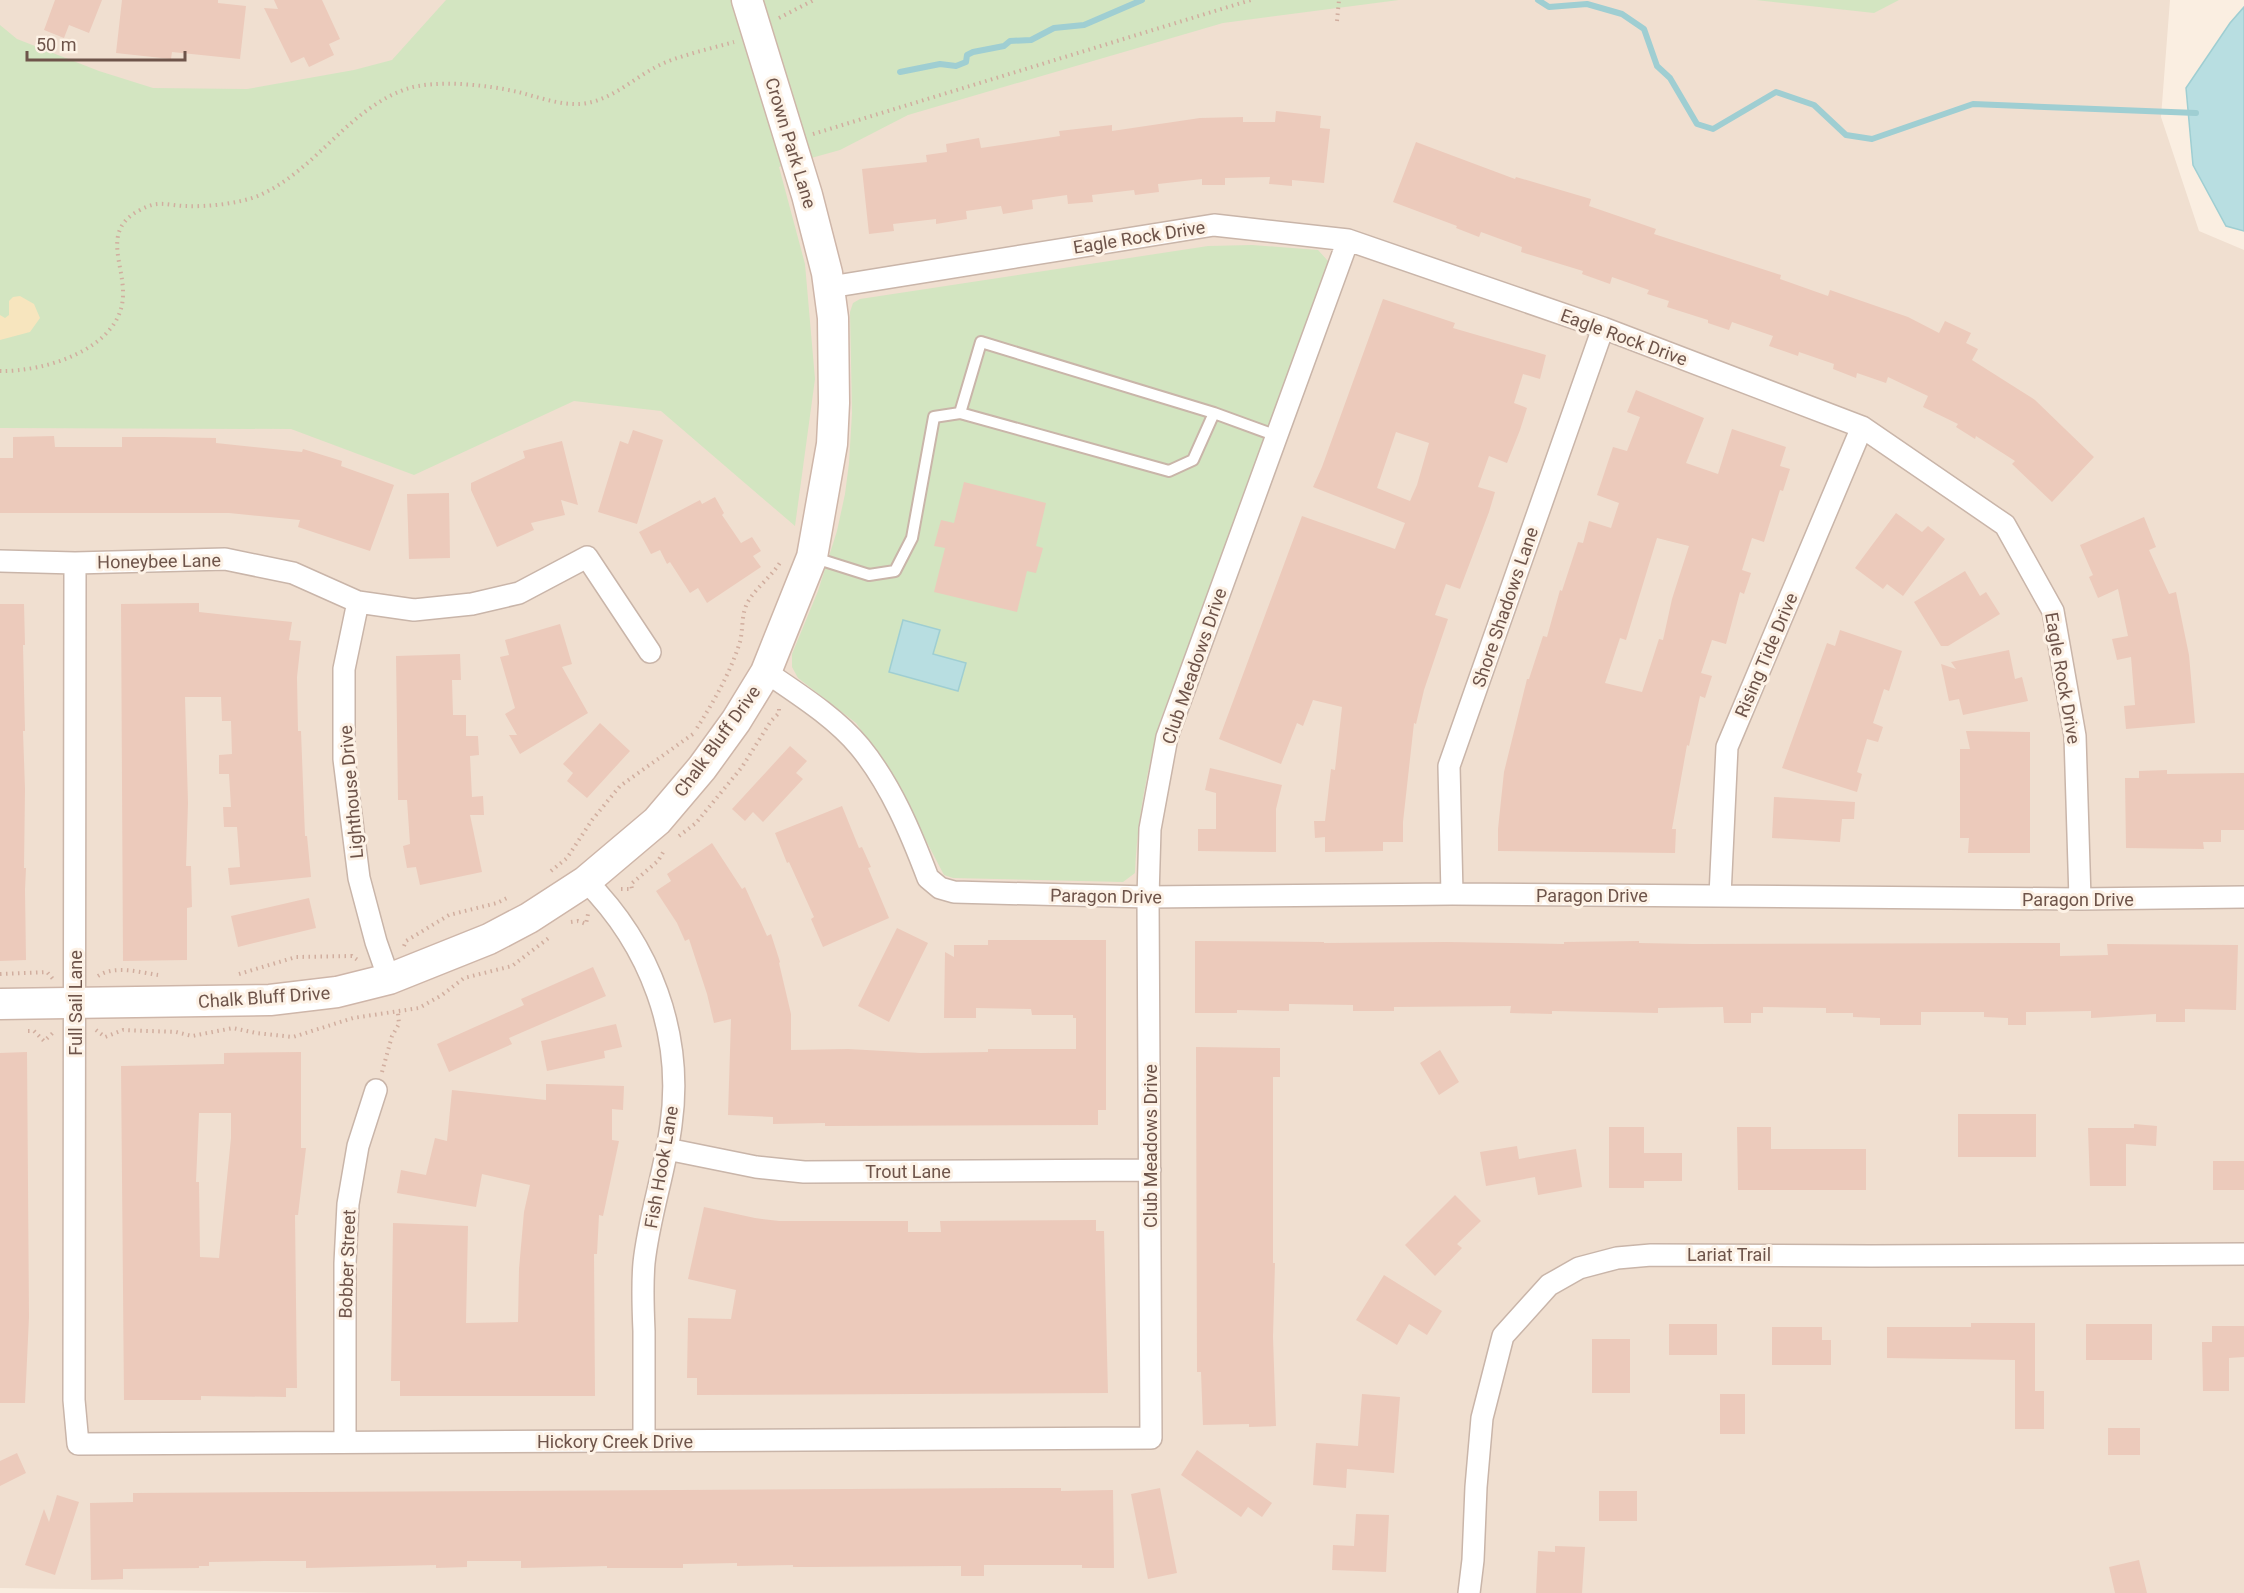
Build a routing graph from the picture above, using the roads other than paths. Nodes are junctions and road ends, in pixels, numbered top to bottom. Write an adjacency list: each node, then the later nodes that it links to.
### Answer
1 (747, 0): 3 (street, Crown Park Lane)
2 (1348, 240): 3 (street, Eagle Rock Drive); 4 (street, Eagle Rock Drive); 8 (street, Club Meadows Drive)
3 (830, 287): 9 (street, Chalk Bluff Drive)
4 (1603, 328): 7 (street, Eagle Rock Drive); 16 (street, Shore Shadows Lane)
5 (960, 413): 6 (lane); 6 (lane); 9 (lane)
6 (1214, 413): 8 (lane)
7 (1862, 427): 17 (street, Rising Tide Drive); 20 (street, Eagle Rock Drive)
8 (1277, 436): 18 (street, Club Meadows Drive)
9 (799, 555): 14 (street, Chalk Bluff Drive)
10 (0, 561): 11 (street, Honeybee Lane)
11 (75, 562): 12 (street, Honeybee Lane); 23 (street, Full Sail Lane)
12 (358, 602): 13 (street, Honeybee Lane); 21 (street, Lighthouse Drive)
13 (650, 652)
14 (766, 672): 15 (street, Chalk Bluff Drive); 18 (street, Paragon Drive)
15 (586, 881): 21 (street, Chalk Bluff Drive); 25 (street, Fish Hook Lane)
16 (1452, 894): 17 (street, Paragon Drive); 18 (street, Paragon Drive)
17 (1720, 896): 20 (street, Paragon Drive)
18 (1148, 897): 26 (street, Club Meadows Drive)
19 (2244, 897): 20 (street, Paragon Drive)
20 (2080, 899)
21 (389, 979): 23 (street, Chalk Bluff Drive)
22 (0, 1004): 23 (street, Chalk Bluff Drive)
23 (75, 1004): 31 (street, Full Sail Lane)
24 (376, 1090): 30 (street, Bobber Street)
25 (667, 1149): 26 (street, Trout Lane); 29 (street, Fish Hook Lane)
26 (1150, 1170): 28 (street, Club Meadows Drive)
27 (2244, 1254): 32 (street, Lariat Trail)
28 (1151, 1438): 29 (street, Hickory Creek Drive)
29 (644, 1441): 30 (street, Hickory Creek Drive)
30 (345, 1442): 31 (street, Hickory Creek Drive)
31 (78, 1444)
32 (1469, 1593)

